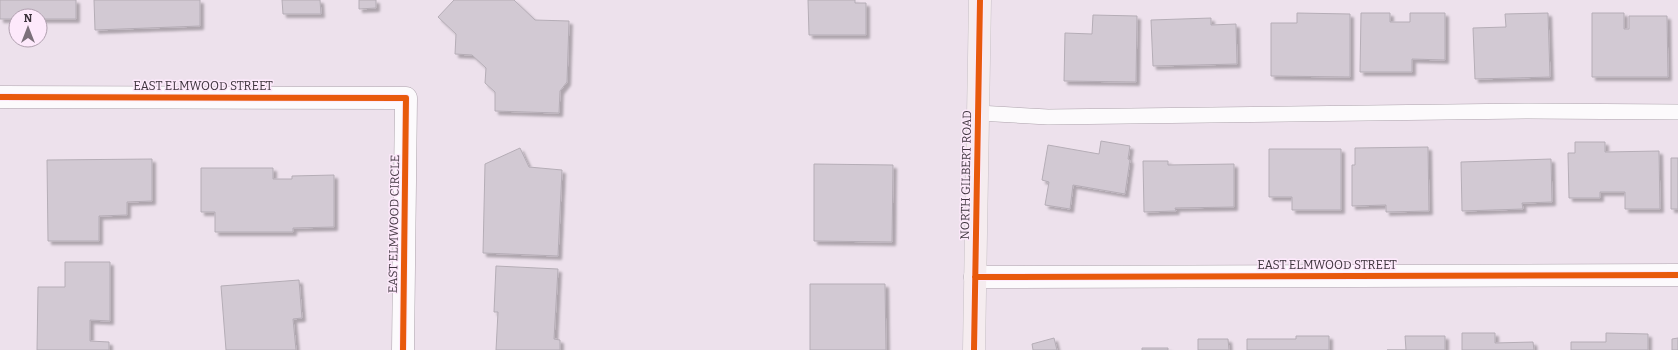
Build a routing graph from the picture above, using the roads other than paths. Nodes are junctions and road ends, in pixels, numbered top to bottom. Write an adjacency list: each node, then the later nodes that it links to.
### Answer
1 (980, 0): 5 (main road, NORTH GILBERT ROAD)
2 (0, 97): 3 (street, EAST ELMWOOD STREET)
3 (406, 98): 8 (street, EAST ELMWOOD CIRCLE)
4 (1678, 112): 5 (lane)
5 (978, 113): 7 (main road, NORTH GILBERT ROAD)
6 (1678, 275): 7 (street, EAST ELMWOOD STREET)
7 (975, 277): 9 (main road, NORTH GILBERT ROAD)
8 (403, 350)
9 (974, 350)

